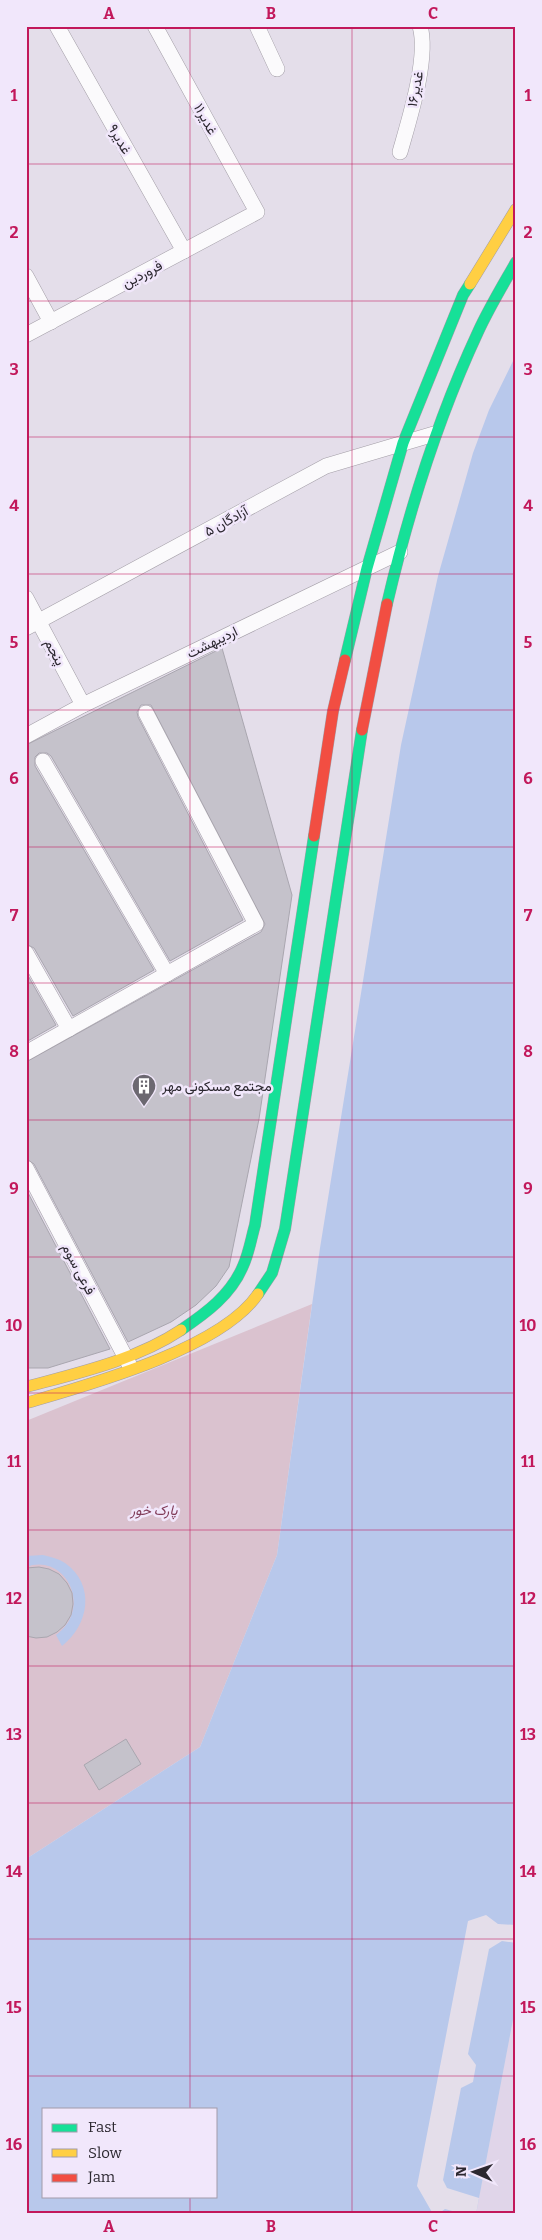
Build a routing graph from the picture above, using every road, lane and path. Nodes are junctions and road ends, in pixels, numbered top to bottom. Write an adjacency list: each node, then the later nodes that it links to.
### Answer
1 (56, 26): 9 (street, غدیر۹)
2 (155, 26): 8 (street, غدیر۱۱)
3 (257, 26): 5 (street)
4 (420, 26): 6 (street, غدیر۱۶)
5 (277, 69)
6 (400, 152)
7 (516, 209): 15 (street)
8 (257, 212): 9 (street, فروردین)
9 (184, 251): 12 (street, فروردین)
10 (516, 262): 14 (street)
11 (26, 276): 12 (street)
12 (51, 322): 13 (street, فروردین)
13 (26, 335)
14 (434, 434): 15 (street, آزادگان ۵); 16 (street)
15 (403, 443): 17 (street); 19 (street, آزادگان ۵)
16 (400, 552): 17 (street, اردیبهشت); 29 (street)
17 (366, 568): 20 (street, اردیبهشت); 30 (street)
18 (26, 598): 19 (street, پنجم)
19 (32, 624): 20 (street, پنجم)
20 (83, 706): 22 (street, اردیبهشت)
21 (146, 713): 25 (street)
22 (26, 736)
23 (43, 762): 25 (street)
24 (26, 953): 26 (street)
25 (167, 974): 26 (street)
26 (69, 1029): 27 (street)
27 (26, 1053)
28 (26, 1168): 29 (street, فرعی سوم)
29 (132, 1370): 31 (street)
30 (26, 1387)
31 (26, 1404)

